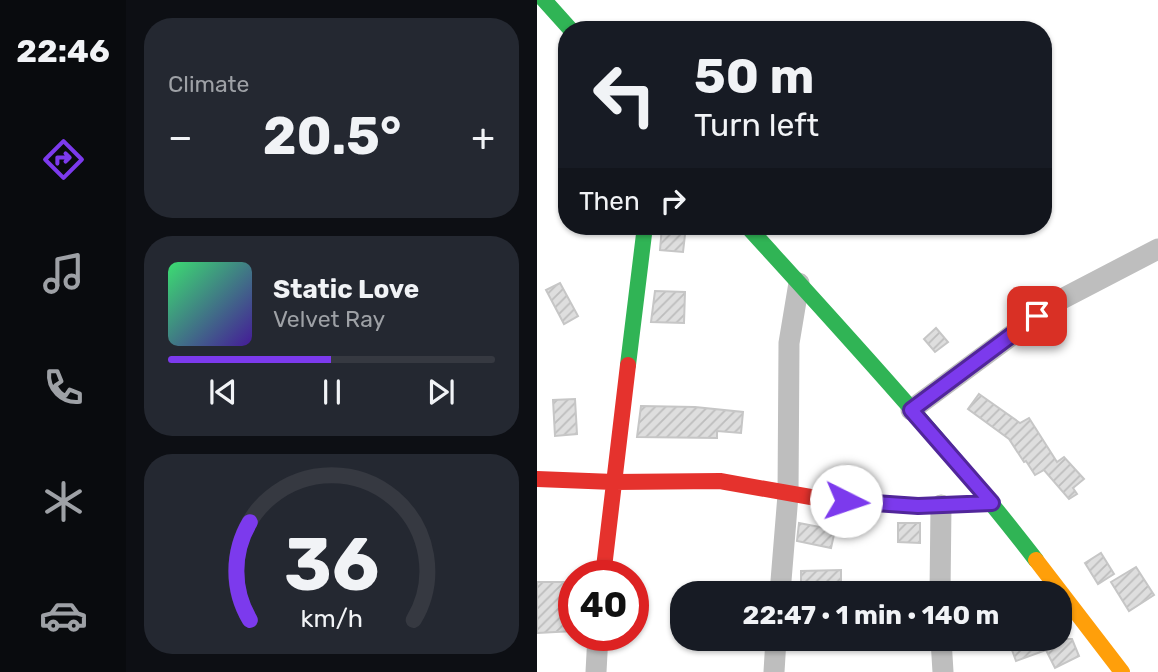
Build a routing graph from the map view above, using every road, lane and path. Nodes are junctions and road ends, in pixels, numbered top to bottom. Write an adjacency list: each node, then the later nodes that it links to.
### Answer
1 (544, 0): 2 (street)
2 (563, 21)
3 (644, 235): 9 (street)
4 (755, 235): 6 (street)
5 (1158, 250): 7 (street)
6 (799, 283): 7 (street); 10 (street)
7 (911, 410): 11 (street)
8 (537, 480): 9 (street)
9 (614, 482): 10 (street); 13 (street)
10 (788, 495): 12 (street); 14 (street)
11 (992, 503): 12 (street); 22 (street)
12 (941, 505): 15 (street)
13 (605, 560)
14 (781, 581)
15 (940, 581)
16 (597, 651): 19 (street)
17 (775, 651): 20 (street)
18 (941, 651): 21 (street)
19 (596, 672)
20 (774, 672)
21 (942, 672)
22 (1121, 672)

